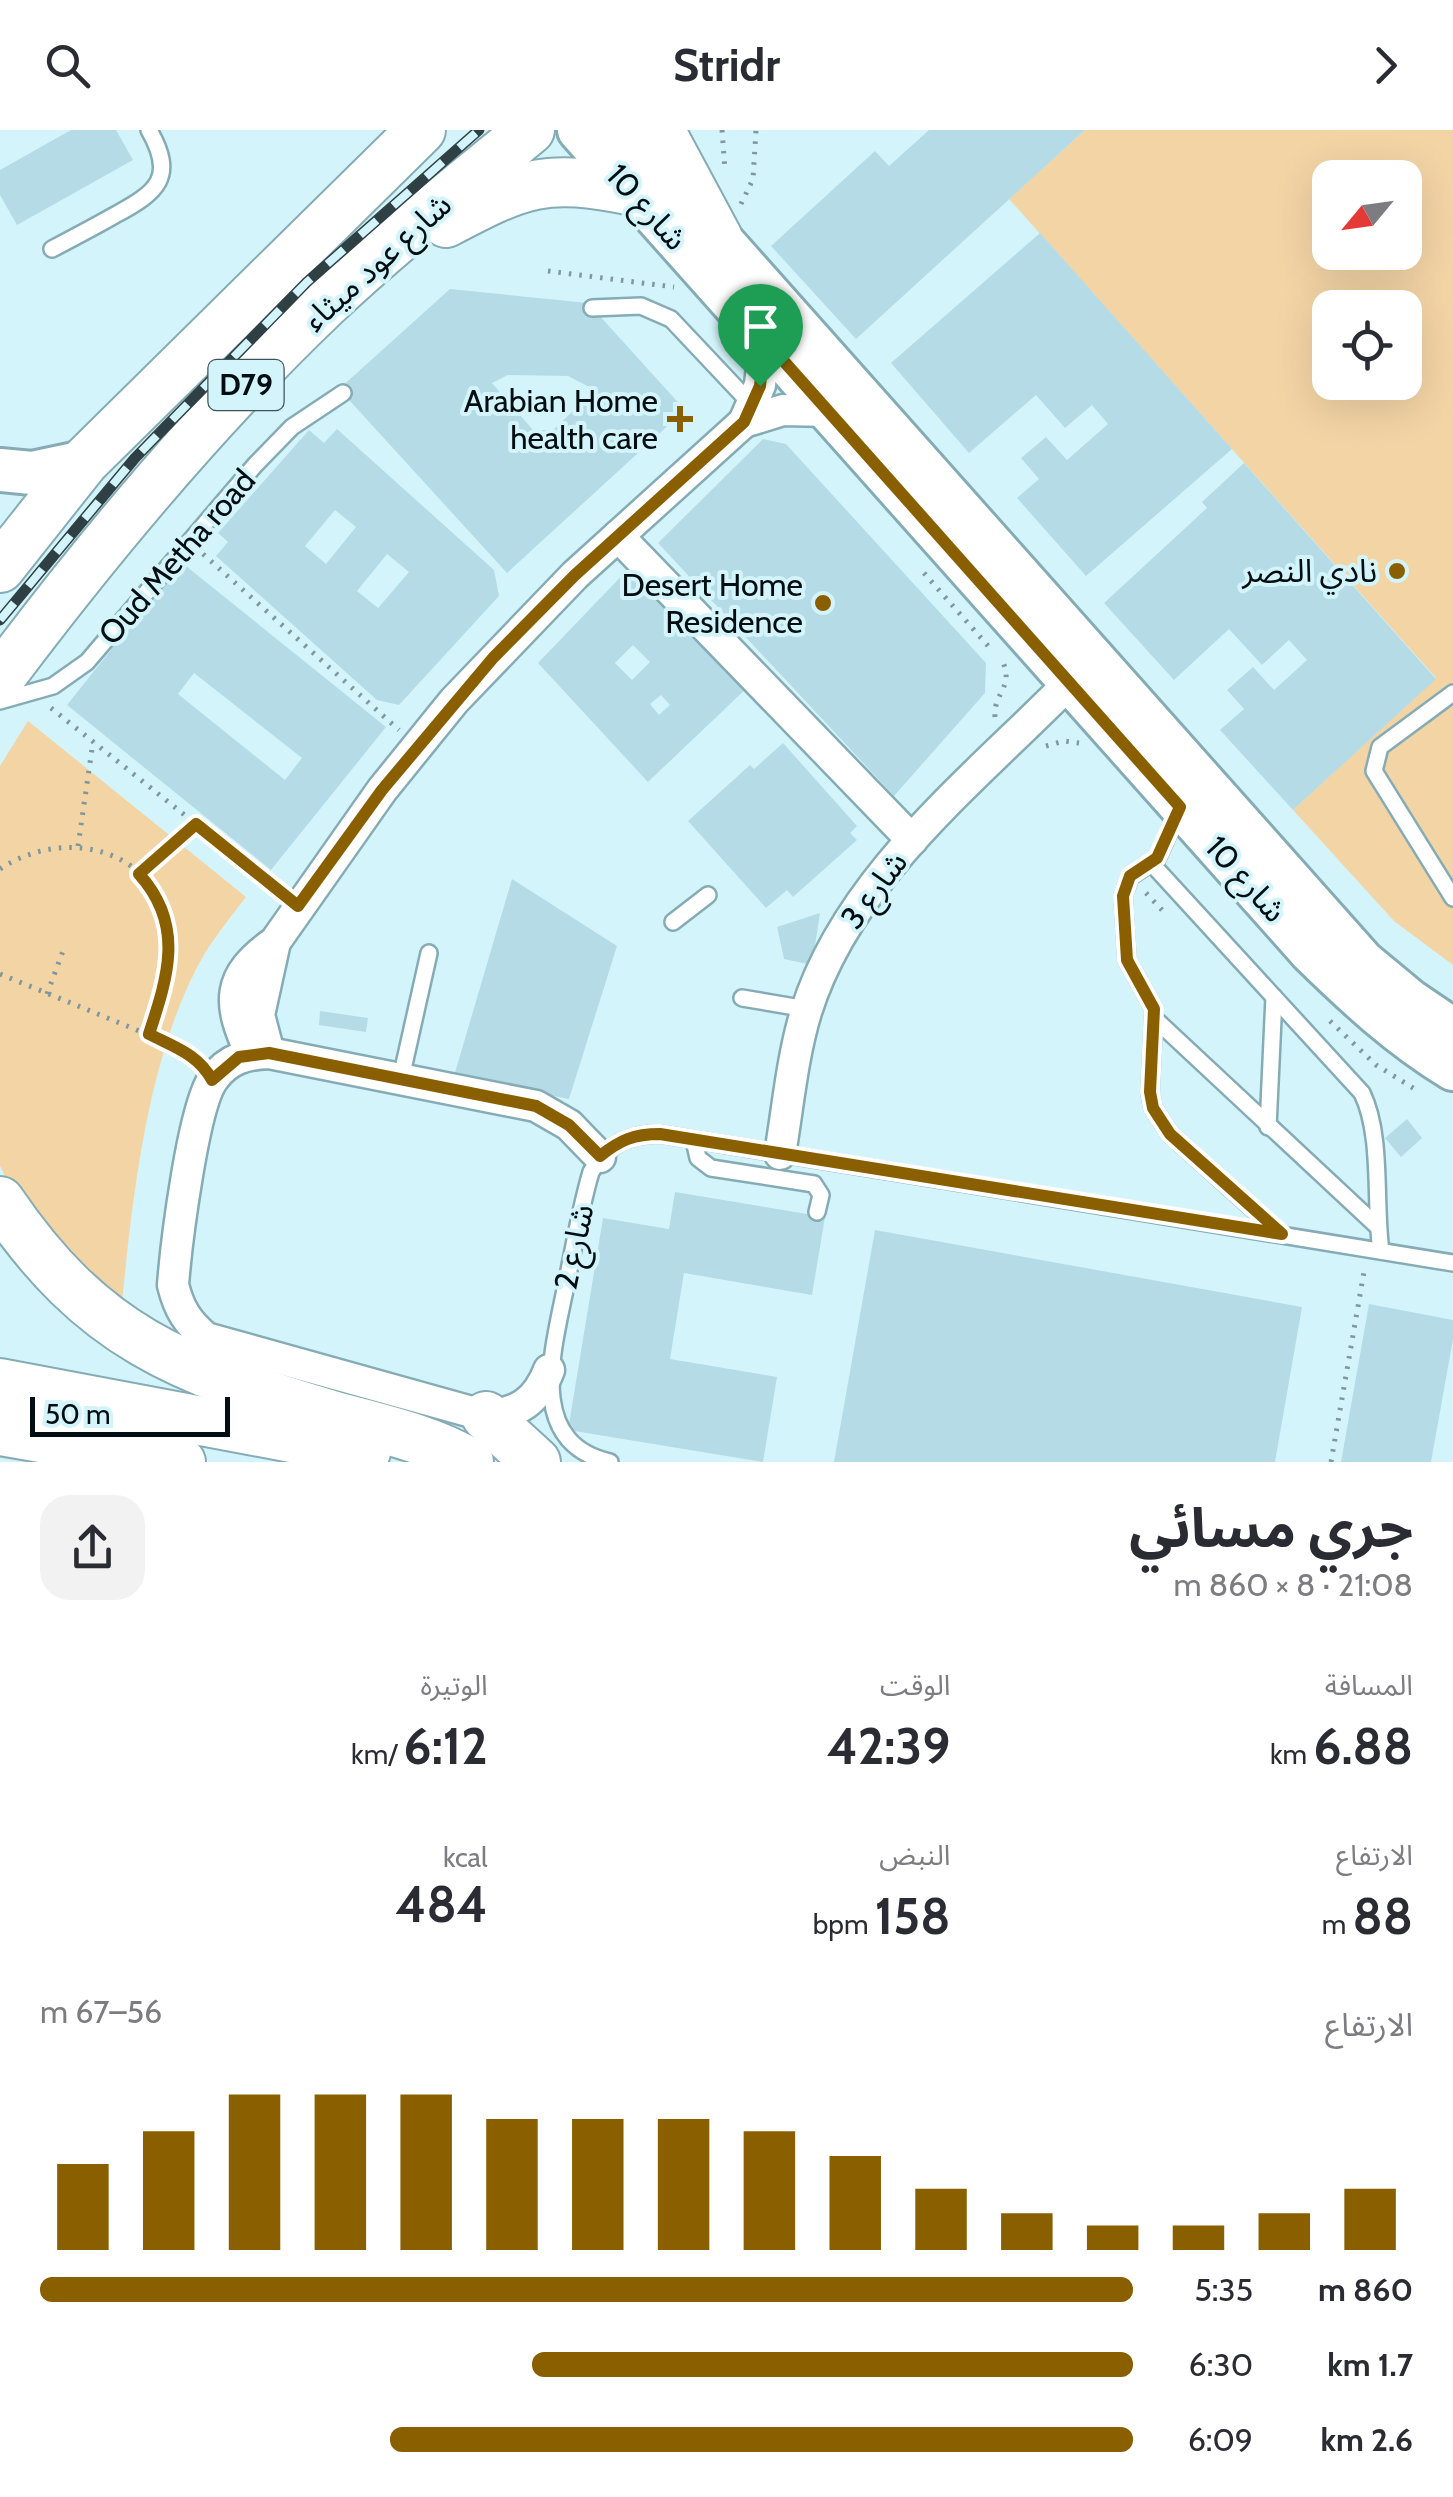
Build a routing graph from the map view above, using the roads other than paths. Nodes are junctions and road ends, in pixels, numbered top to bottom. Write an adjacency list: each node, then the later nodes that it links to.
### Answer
1 (148, 130): 9 (lane)
2 (421, 130): 16 (main road, شارع عود ميثاء / D79)
3 (530, 130): 10 (main road, شارع عود ميثاء / D79)
4 (578, 130): 7 (main road, شارع 10)
5 (624, 130): 8 (main road, شارع 10)
6 (660, 130): 8 (main road)
7 (633, 191): 10 (main road); 12 (main road, شارع 10)
8 (728, 224): 35 (main road, شارع 10)
9 (52, 250)
10 (326, 303): 21 (main road, شارع عود ميثاء / D79)
11 (592, 308): 15 (lane)
12 (765, 340): 14 (main road, شارع 10); 15 (street)
13 (343, 393): 21 (lane, Oud Metha road)
14 (829, 412): 15 (street); 20 (main road, شارع 10)
15 (749, 414): 18 (street)
16 (84, 462): 17 (main road); 19 (main road, شارع عود ميثاء / D79)
17 (0, 470)
18 (618, 536): 25 (street); 36 (street)
19 (0, 568)
20 (1070, 682): 24 (main road, شارع 10); 25 (street, شارع 3)
21 (17, 686): 23 (lane, Oud Metha road)
22 (1453, 693): 28 (lane)
23 (0, 701)
24 (1180, 807): 26 (lane); 38 (main road, شارع 10)
25 (912, 840): 33 (street, شارع 3)
26 (1152, 864): 31 (lane); 34 (lane)
27 (708, 895): 29 (lane)
28 (1453, 898)
29 (673, 922)
30 (429, 953): 37 (lane)
31 (1274, 997): 39 (lane); 45 (lane)
32 (742, 998): 33 (lane)
33 (807, 1010): 41 (street, شارع 3)
34 (1155, 1020): 39 (lane); 46 (lane)
35 (1453, 1030)
36 (260, 1054): 37 (street); 51 (street)
37 (401, 1078): 42 (street)
38 (1436, 1080)
39 (1268, 1127): 45 (lane)
40 (694, 1140): 41 (lane); 42 (lane); 44 (lane)
41 (780, 1154): 46 (lane)
42 (600, 1156): 49 (lane, شارع 2)
43 (0, 1201): 55 (main road)
44 (817, 1212)
45 (1378, 1227): 47 (lane)
46 (1282, 1234): 47 (lane)
47 (1374, 1250): 48 (lane)
48 (1453, 1263)
49 (549, 1370): 51 (street); 57 (lane)
50 (0, 1383): 54 (main road)
51 (486, 1416): 56 (main road)
52 (0, 1431): 53 (main road)
53 (181, 1462)
54 (429, 1462)
55 (469, 1462)
56 (536, 1462)
57 (610, 1462)

